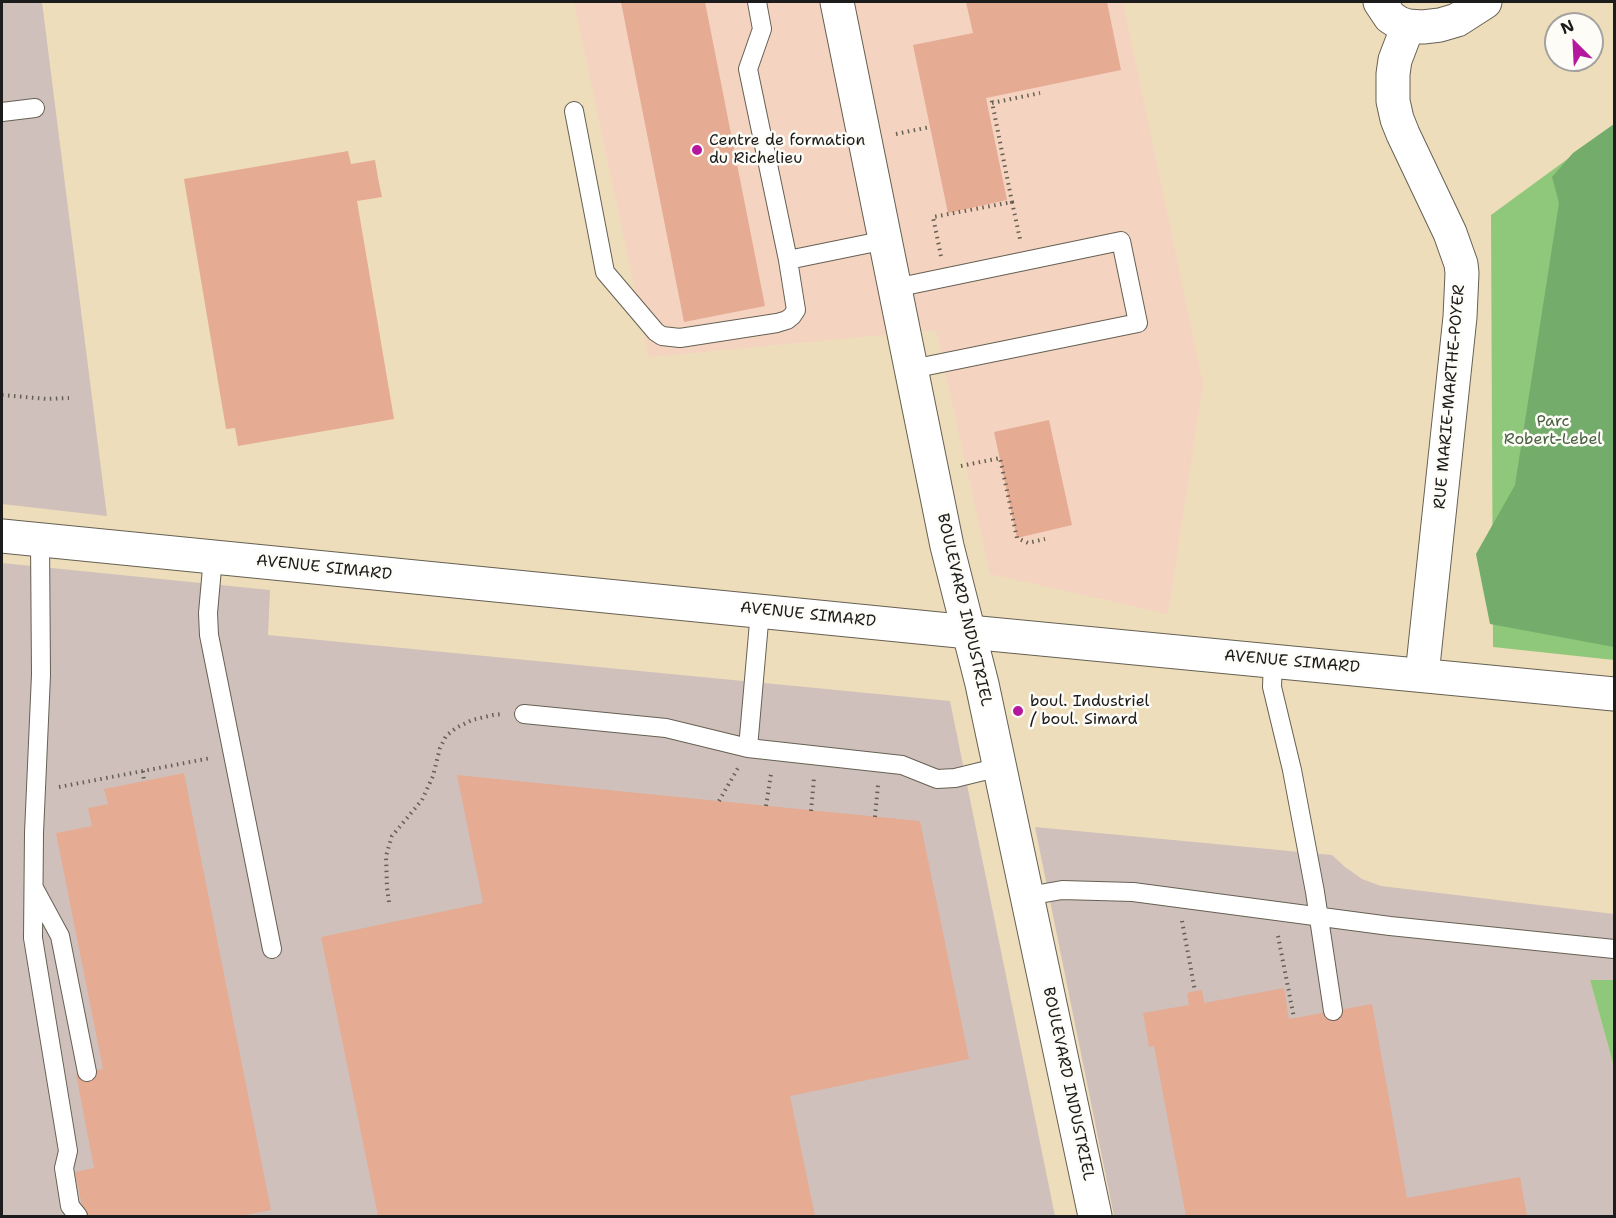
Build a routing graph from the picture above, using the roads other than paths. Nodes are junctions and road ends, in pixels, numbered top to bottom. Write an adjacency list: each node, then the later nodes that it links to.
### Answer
1 (757, 2): 10 (lane)
2 (837, 2): 9 (street, BOULEVARD INDUSTRIEL)
3 (1380, 2): 5 (street)
4 (1485, 2): 5 (street)
5 (1408, 26): 19 (street, RUE MARIE-MARTHE-POYER)
6 (35, 108): 8 (lane)
7 (574, 111): 10 (lane)
8 (2, 112)
9 (886, 240): 10 (lane); 11 (street, BOULEVARD INDUSTRIEL)
10 (788, 260)
11 (895, 288): 12 (street, BOULEVARD INDUSTRIEL); 12 (lane)
12 (912, 369): 17 (street, BOULEVARD INDUSTRIEL)
13 (2, 536): 14 (street, AVENUE SIMARD)
14 (40, 540): 15 (street, AVENUE SIMARD); 24 (lane)
15 (213, 557): 16 (street, AVENUE SIMARD); 27 (lane)
16 (760, 611): 17 (street, AVENUE SIMARD); 22 (lane)
17 (969, 632): 18 (street, AVENUE SIMARD); 23 (street, BOULEVARD INDUSTRIEL)
18 (1273, 660): 19 (street, AVENUE SIMARD); 26 (lane)
19 (1422, 675): 20 (street, AVENUE SIMARD)
20 (1614, 694)
21 (524, 714): 22 (lane)
22 (748, 748): 23 (lane)
23 (1000, 767): 25 (street, BOULEVARD INDUSTRIEL)
24 (33, 886): 30 (lane); 31 (lane)
25 (1028, 896): 26 (lane); 32 (street, BOULEVARD INDUSTRIEL)
26 (1319, 917): 28 (lane); 29 (lane)
27 (272, 949)
28 (1614, 949)
29 (1333, 1011)
30 (87, 1072)
31 (78, 1216)
32 (1095, 1216)

